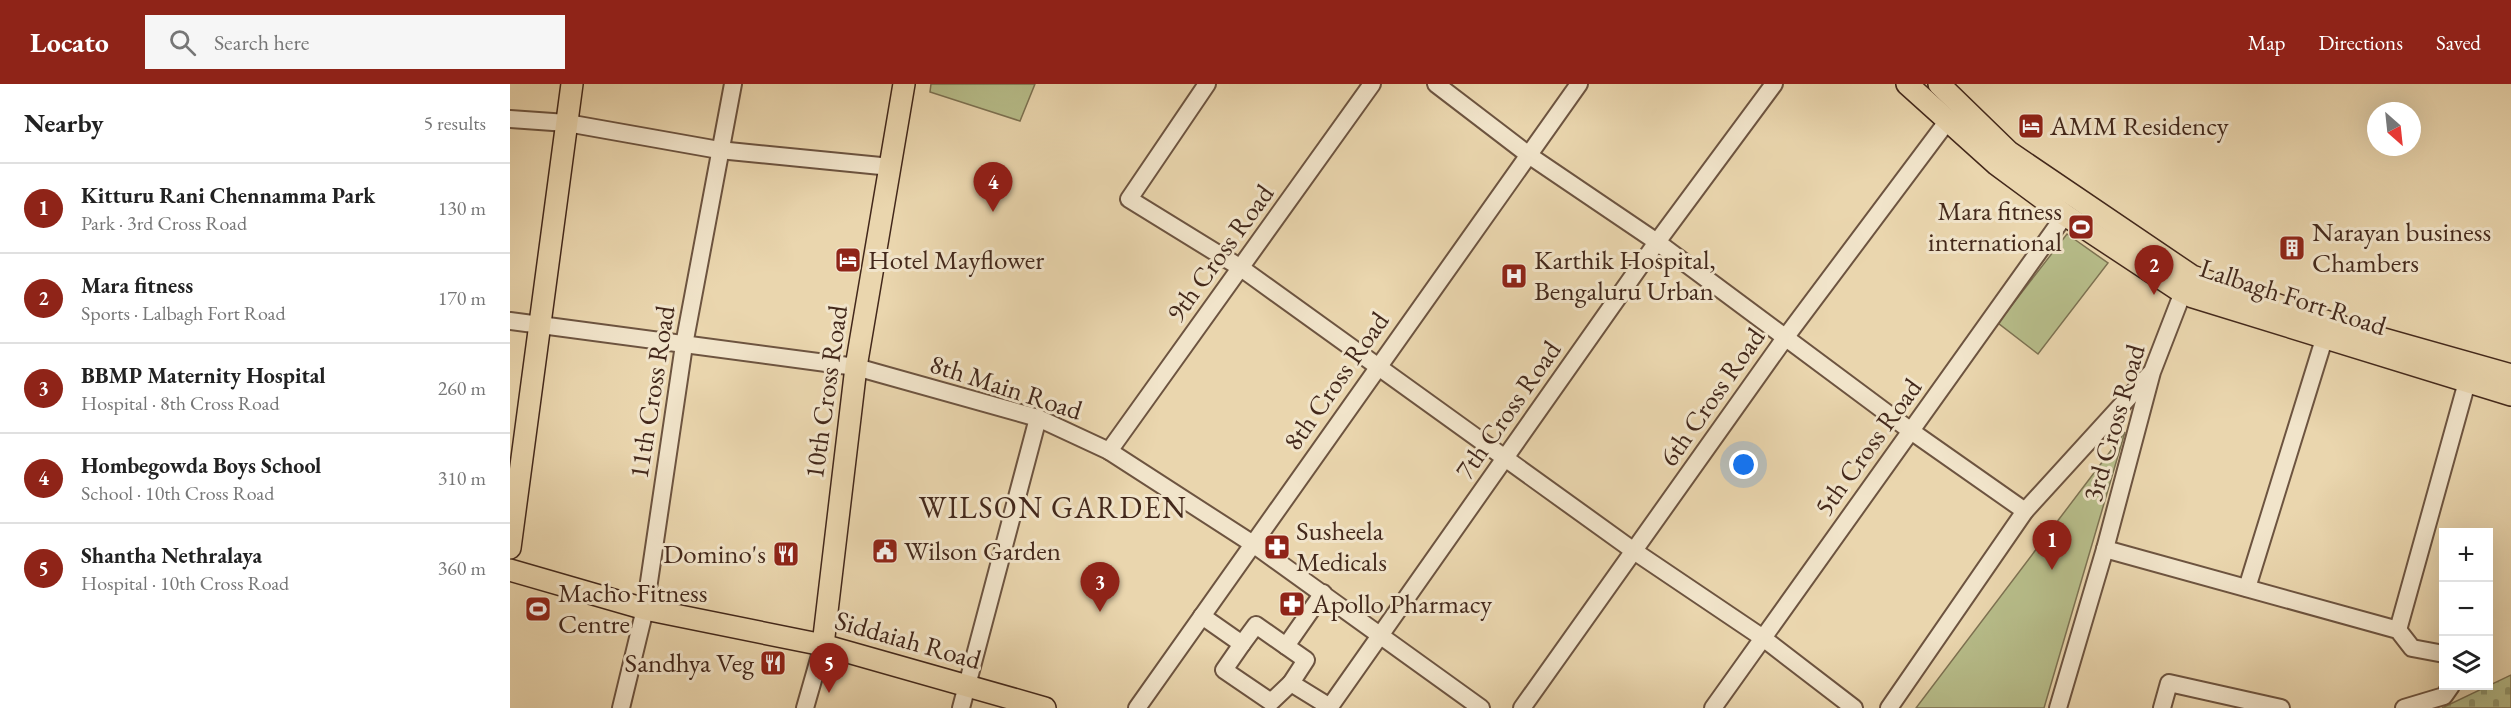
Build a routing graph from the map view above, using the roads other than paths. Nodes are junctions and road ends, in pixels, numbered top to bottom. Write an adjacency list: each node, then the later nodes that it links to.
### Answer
1 (572, 84): 13 (main road)
2 (733, 84): 14 (street, 11th Cross Road)
3 (904, 84): 16 (main road, 10th Cross Road)
4 (1207, 84): 19 (street)
5 (1372, 84): 19 (street, 9th Cross Road)
6 (1436, 84): 15 (street)
7 (1579, 84): 15 (street, 8th Cross Road)
8 (1774, 84): 18 (street, 7th Cross Road)
9 (1907, 84): 12 (main road, Lalbagh Fort Road)
10 (1947, 89): 29 (main road, Lalbagh Fort Road)
11 (510, 119): 13 (street)
12 (1949, 119): 17 (main road, Lalbagh Fort Road); 24 (street, 6th Cross Road)
13 (567, 123): 14 (street); 22 (main road)
14 (719, 150): 16 (street); 25 (street, 11th Cross Road)
15 (1530, 156): 18 (street); 26 (street, 8th Cross Road)
16 (891, 167): 27 (main road, 10th Cross Road)
17 (2066, 215): 20 (main road, Lalbagh Fort Road); 33 (street, 5th Cross Road)
18 (1656, 242): 24 (street); 35 (street, 7th Cross Road)
19 (1241, 268): 26 (street); 34 (street, 9th Cross Road)
20 (2183, 292): 23 (main road, Lalbagh Fort Road); 28 (street, 3rd Cross Road)
21 (510, 321): 22 (street, 8th Main Road)
22 (540, 326): 25 (street, 8th Main Road); 36 (main road)
23 (2325, 336): 30 (main road, Lalbagh Fort Road); 43 (street)
24 (1785, 338): 33 (street); 41 (street, 6th Cross Road)
25 (684, 345): 27 (street, 8th Main Road); 45 (street, 11th Cross Road)
26 (1377, 366): 35 (street); 38 (street, 8th Cross Road)
27 (856, 367): 32 (street, 8th Main Road); 51 (main road, 10th Cross Road)
28 (2152, 372): 37 (street); 40 (street, 3rd Cross Road)
29 (2511, 375)
30 (2468, 382): 31 (main road, Lalbagh Fort Road); 47 (street)
31 (2511, 394)
32 (1038, 418): 34 (street, 8th Main Road); 55 (street)
33 (1911, 431): 37 (street); 49 (street, 5th Cross Road)
34 (1109, 451): 38 (street, 8th Main Road)
35 (1506, 458): 41 (street); 48 (street, 7th Cross Road)
36 (515, 471): 39 (main road)
37 (2025, 511): 67 (street)
38 (1253, 544): 44 (street, 8th Main Road); 46 (street, 8th Cross Road)
39 (510, 548)
40 (2105, 549): 43 (street); 68 (street, 3rd Cross Road)
41 (1634, 551): 49 (street); 64 (street, 6th Cross Road)
42 (510, 570): 45 (main road, Siddaiah Road)
43 (2247, 588): 47 (street)
44 (1323, 593): 48 (street, 8th Main Road); 52 (street)
45 (645, 609): 51 (main road, Siddaiah Road); 58 (street, 11th Cross Road)
46 (1202, 616): 50 (street); 62 (street, 8th Cross Road)
47 (2398, 630): 53 (street)
48 (1383, 634): 57 (street, 7th Cross Road); 63 (street, 8th Main Road)
49 (1763, 638): 65 (street, 5th Cross Road); 66 (street)
50 (1242, 644): 52 (street); 54 (street)
51 (823, 645): 55 (main road, Siddaiah Road); 59 (street, 10th Cross Road)
52 (1286, 646): 54 (street)
53 (2439, 653)
54 (1291, 683): 57 (street)
55 (967, 687): 60 (street); 61 (main road, Siddaiah Road)
56 (2448, 690): 71 (street)
57 (1330, 707)
58 (621, 708)
59 (805, 708)
60 (961, 708)
61 (1045, 708)
62 (1137, 708)
63 (1481, 708)
64 (1522, 708)
65 (1713, 708)
66 (1854, 708)
67 (1889, 708)
68 (2058, 708)
69 (2162, 708): 70 (street)
70 (2281, 708)
71 (2404, 708)

